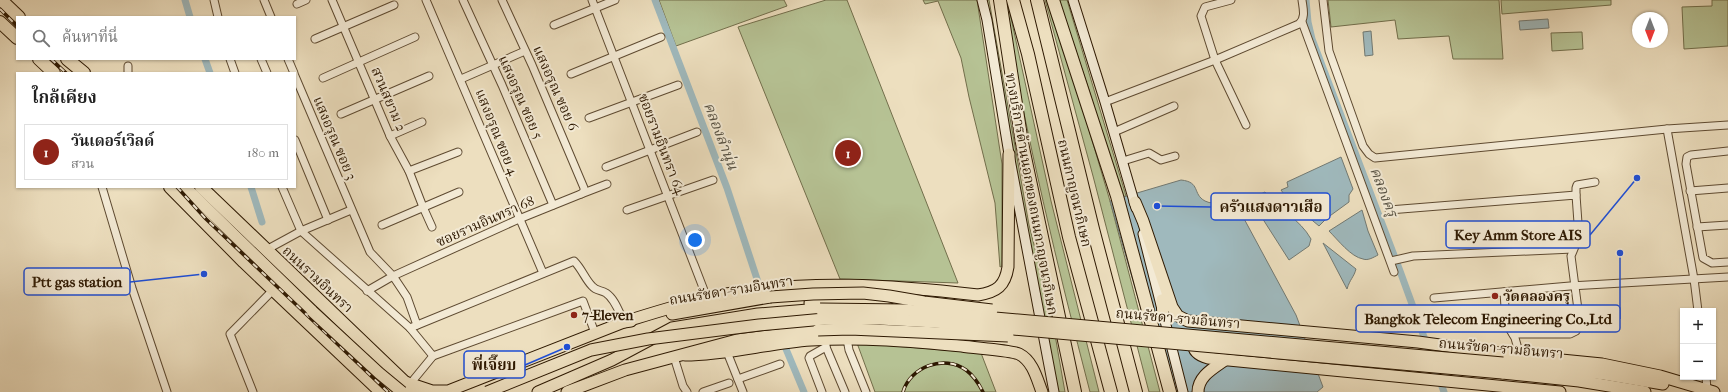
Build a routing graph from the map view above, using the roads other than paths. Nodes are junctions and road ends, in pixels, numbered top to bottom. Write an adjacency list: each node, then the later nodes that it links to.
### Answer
1 (214, 0): 25 (street)
2 (264, 0): 26 (street)
3 (306, 0): 19 (street)
4 (332, 0): 30 (street, สวนสยาม 2)
5 (426, 0): 59 (street, แสงอรุณ ซอย 4)
6 (463, 0): 47 (street, แสงอรุณ ซอย 5)
7 (502, 0): 36 (street, แสงอรุณ ซอย 6)
8 (592, 0): 22 (street, ซอยรามอินทรา 64)
9 (615, 0): 22 (street)
10 (982, 0): 78 (main road, ทางบริการด้านนอกของถนนกาญจนาภิเษก)
11 (1000, 0): 128 (highway)
12 (1013, 0): 176 (highway, ถนนกาญจนาภิเษก)
13 (1037, 0): 177 (highway, ถนนกาญจนาภิเษก)
14 (1053, 0): 178 (highway, bridge)
15 (1073, 0): 63 (main road)
16 (1231, 0): 45 (street)
17 (1302, 0): 28 (street)
18 (1323, 0): 70 (street)
19 (297, 4)
20 (5, 5): 23 (highway); 24 (highway); 31 (highway)
21 (394, 5): 30 (street)
22 (595, 8): 29 (street); 37 (street, ซอยรามอินทรา 64)
23 (18, 16)
24 (27, 16)
25 (218, 16)
26 (271, 16)
27 (0, 22): 32 (highway)
28 (1302, 22): 45 (street); 112 (street)
29 (554, 25)
30 (344, 27): 35 (street); 46 (street, สวนสยาม 2)
31 (16, 28)
32 (16, 37)
33 (661, 37): 37 (street)
34 (415, 38): 46 (street)
35 (314, 40)
36 (525, 51): 47 (street); 92 (street, แสงอรุณ ซอย 6)
37 (614, 57): 55 (street); 62 (street, ซอยรามอินทรา 64)
38 (40, 60): 48 (highway)
39 (47, 60): 49 (highway)
40 (68, 60): 50 (highway)
41 (72, 60): 51 (highway)
42 (230, 60): 52 (street)
43 (261, 60): 53 (street)
44 (288, 60): 54 (street, แสงอรุณ ซอย 3)
45 (1215, 60): 63 (street); 68 (street)
46 (359, 61): 57 (street); 61 (street, สวนสยาม 2)
47 (493, 65): 59 (street); 98 (street, แสงอรุณ ซอย 5)
48 (53, 72)
49 (57, 72)
50 (83, 72)
51 (83, 72)
52 (235, 72)
53 (267, 72)
54 (293, 72)
55 (571, 74)
56 (429, 76): 61 (street)
57 (323, 78)
58 (296, 79): 100 (street, แสงอรุณ ซอย 3)
59 (461, 79): 103 (street, แสงอรุณ ซอย 4)
60 (678, 84): 62 (street)
61 (375, 100): 65 (street); 73 (street, สวนสยาม 2)
62 (631, 102): 66 (street); 75 (street, ซอยรามอินทรา 64)
63 (1106, 102): 72 (main road)
64 (1174, 106): 72 (street)
65 (341, 114)
66 (588, 118)
67 (422, 122): 73 (street)
68 (1246, 125)
69 (1728, 125): 70 (street)
70 (1667, 129): 118 (street)
71 (697, 132): 75 (street)
72 (1114, 132): 80 (main road)
73 (390, 136): 82 (street, สวนสยาม 2)
74 (296, 142): 104 (street)
75 (649, 150): 81 (street); 96 (street, ซอยรามอินทรา 64)
76 (1728, 151): 93 (street)
77 (458, 152): 82 (street)
78 (1009, 154): 124 (main road); 173 (main road, ทางบริการด้านนอกของถนนกาญจนาภิเษก)
79 (1175, 156): 80 (street)
80 (1123, 161): 97 (main road)
81 (606, 167)
82 (409, 171): 99 (street, สวนสยาม 2)
83 (713, 180): 96 (street)
84 (1596, 182): 95 (street)
85 (607, 184): 92 (street, ซอยรามอินทรา 68)
86 (102, 188): 159 (street)
87 (171, 188): 120 (highway)
88 (186, 188): 157 (main road, ถนนรัชดา-รามอินทรา, bridge)
89 (202, 188): 111 (highway, ถนนรามอินทรา)
90 (282, 188): 109 (street)
91 (1728, 188): 93 (street)
92 (582, 191): 98 (street, ซอยรามอินทรา 68)
93 (1690, 191): 108 (street)
94 (459, 192): 99 (street)
95 (1576, 195): 102 (street); 110 (street)
96 (668, 197): 101 (street); 125 (street, ซอยรามอินทรา 64)
97 (1135, 202): 127 (main road); 130 (main road)
98 (553, 205): 103 (street, ซอยรามอินทรา 68)
99 (422, 207): 106 (street); 107 (street, สวนสยาม 2)
100 (351, 210): 104 (street); 116 (street)
101 (627, 210)
102 (1389, 210)
103 (519, 219): 115 (street, แสงอรุณ ซอย 4); 116 (street, ซอยรามอินทรา 68)
104 (328, 220): 109 (street)
105 (1728, 225): 108 (street)
106 (382, 226)
107 (432, 227)
108 (1697, 227): 113 (street)
109 (301, 231): 111 (street); 121 (street)
110 (1573, 249): 112 (street); 119 (street)
111 (266, 250): 149 (highway, ถนนรามอินทรา)
112 (1392, 261): 114 (street)
113 (1728, 262)
114 (1394, 272)
115 (543, 274): 131 (street); 134 (street)
116 (393, 276): 121 (street, ซอยรามอินทรา 68); 134 (street)
117 (1728, 277): 118 (street)
118 (1694, 279): 119 (street); 129 (street)
119 (1574, 286): 123 (street); 137 (street)
120 (274, 289): 155 (highway); 160 (street)
121 (367, 291): 134 (street)
122 (939, 291): 124 (main road); 125 (main road); 135 (main road)
123 (1504, 292): 126 (street); 137 (street)
124 (978, 295): 142 (main road)
125 (707, 298): 131 (main road)
126 (1434, 298)
127 (1170, 302): 130 (main road); 133 (main road)
128 (1058, 308): 174 (highway); 175 (highway)
129 (1698, 308)
130 (1163, 315): 179 (main road, bridge)
131 (624, 322): 132 (main road, ถนนรัชดา-รามอินทรา, bridge); 136 (main road, ถนนรัชดา-รามอินทรา)
132 (1076, 324): 135 (main road, ถนนรัชดา-รามอินทรา, bridge); 150 (main road, ถนนรัชดา-รามอินทรา, bridge)
133 (1213, 324): 138 (main road); 147 (main road, bridge)
134 (413, 326): 144 (street)
135 (672, 328): 164 (main road, ถนนรัชดา-รามอินทรา)
136 (595, 333): 144 (street); 152 (main road, ถนนรัชดา-รามอินทรา)
137 (1513, 334): 146 (street)
138 (1349, 336): 146 (main road); 151 (main road)
139 (1102, 338): 145 (main road, ถนนรัชดา-รามอินทรา, bridge); 150 (main road, ถนนรัชดา-รามอินทรา, bridge); 163 (main road, ถนนรัชดา-รามอินทรา, bridge)
140 (847, 339): 141 (main road); 142 (main road); 171 (street)
141 (826, 344): 143 (main road); 169 (street); 170 (street)
142 (983, 348): 172 (main road)
143 (727, 352): 145 (main road); 153 (street)
144 (433, 356): 157 (street)
145 (679, 356): 165 (main road, ถนนรัชดา-รามอินทรา); 166 (street)
146 (1520, 356): 158 (main road)
147 (1225, 360): 151 (main road); 180 (main road)
148 (780, 364): 153 (street)
149 (391, 368): 155 (highway); 157 (highway, ถนนรามอินทรา)
150 (1502, 368): 158 (main road, ถนนรัชดา-รามอินทรา); 182 (main road, ถนนรัชดา-รามอินทรา)
151 (1354, 372): 181 (main road)
152 (484, 378): 157 (main road, ถนนรัชดา-รามอินทรา); 162 (main road)
153 (738, 379): 168 (street)
154 (1707, 380): 158 (street)
155 (369, 381): 161 (highway)
156 (729, 383): 167 (street)
157 (408, 388)
158 (1709, 391)
159 (167, 392)
160 (253, 392)
161 (381, 392)
162 (473, 392)
163 (487, 392)
164 (538, 392)
165 (568, 392)
166 (687, 392)
167 (703, 392)
168 (743, 392)
169 (822, 392)
170 (845, 392)
171 (866, 392)
172 (1042, 392)
173 (1054, 392)
174 (1075, 392)
175 (1083, 392)
176 (1111, 392)
177 (1136, 392)
178 (1170, 392)
179 (1183, 392)
180 (1198, 392)
181 (1560, 392)
182 (1645, 392)

